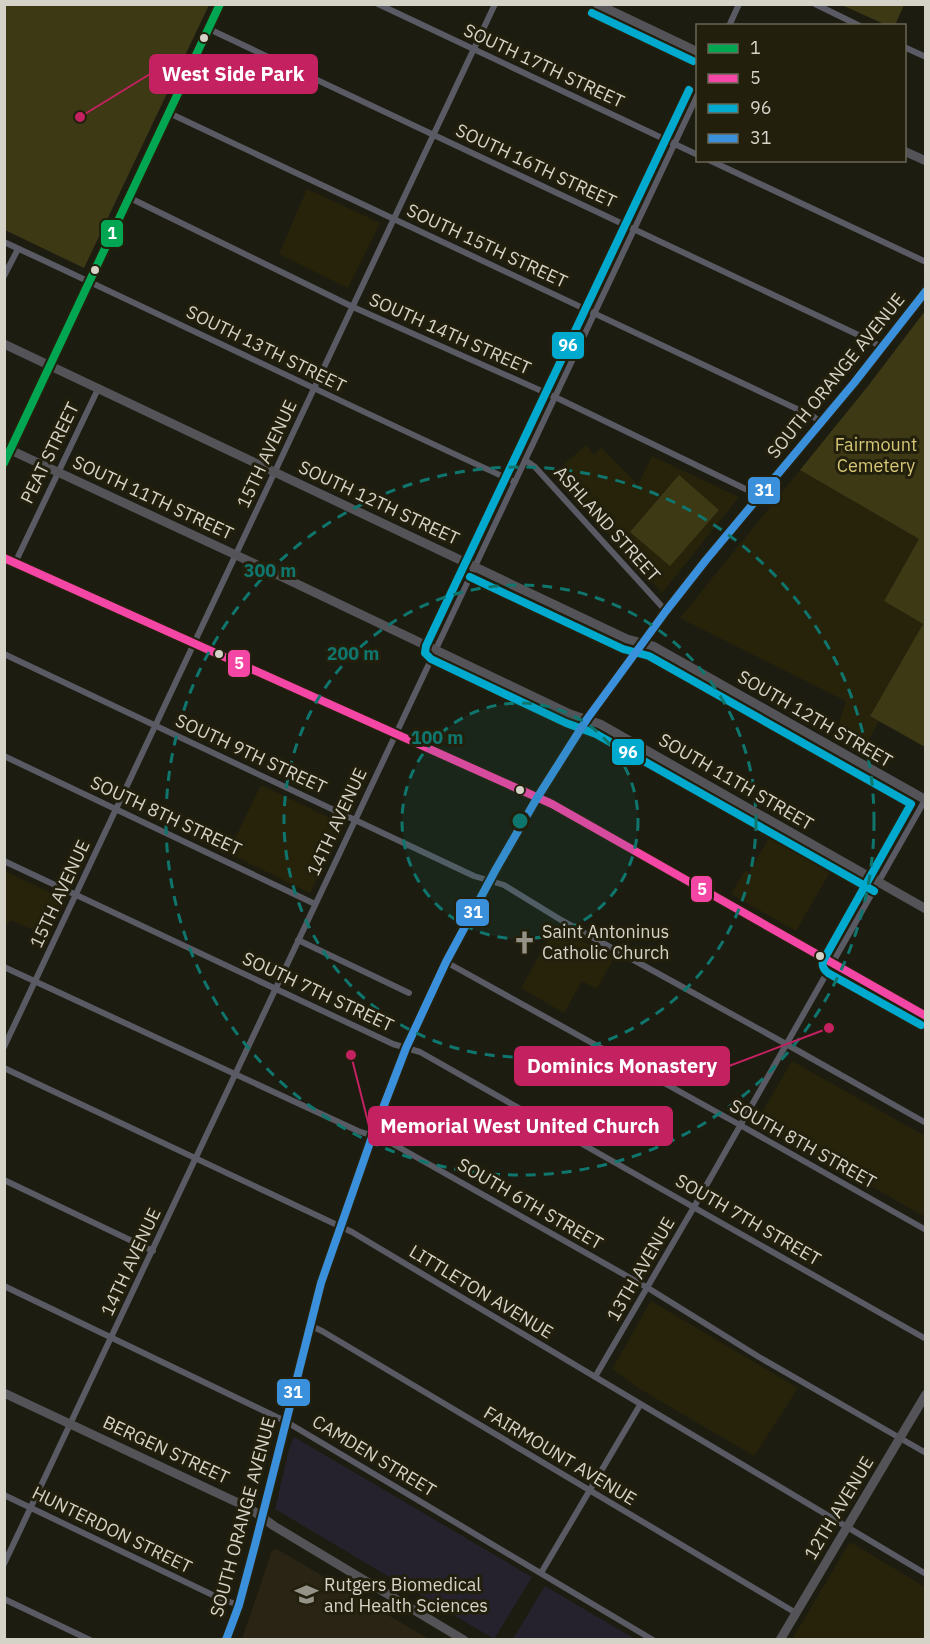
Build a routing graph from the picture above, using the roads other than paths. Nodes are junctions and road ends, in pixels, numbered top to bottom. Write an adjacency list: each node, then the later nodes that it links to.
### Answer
1 (220, 4): 9 (street)
2 (378, 4): 11 (street, SOUTH 17TH STREET)
3 (495, 4): 11 (street, 15TH AVENUE)
4 (597, 4): 12 (street)
5 (739, 4): 7 (street)
6 (815, 4): 8 (street)
7 (730, 24)
8 (856, 24)
9 (208, 29): 15 (street); 16 (street, SOUTH 16TH STREET)
10 (906, 48): 13 (street)
11 (474, 49): 16 (street, 15TH AVENUE); 17 (street, SOUTH 17TH STREET)
12 (696, 51)
13 (926, 57)
14 (696, 98): 17 (street, 14TH AVENUE)
15 (169, 113): 22 (street); 23 (street, SOUTH 15TH STREET)
16 (434, 135): 23 (street, 15TH AVENUE); 24 (street, SOUTH 16TH STREET)
17 (674, 144): 19 (street, SOUTH 17TH STREET); 24 (street, 14TH AVENUE)
18 (906, 152): 20 (street)
19 (696, 154)
20 (926, 161)
21 (713, 162): 27 (street)
22 (130, 198): 29 (street); 31 (street, SOUTH 14TH STREET)
23 (394, 219): 31 (street, 15TH AVENUE); 32 (street, SOUTH 15TH STREET)
24 (634, 228): 32 (street, 14TH AVENUE); 34 (street, SOUTH 16TH STREET)
25 (4, 242): 26 (street, SOUTH 13TH STREET)
26 (18, 249): 28 (street); 29 (street, SOUTH 13TH STREET)
27 (926, 262)
28 (4, 276)
29 (91, 282): 35 (street); 37 (street, SOUTH 13TH STREET)
30 (926, 290): 34 (main road, SOUTH ORANGE AVENUE)
31 (353, 307): 37 (street, 15TH AVENUE); 38 (street, SOUTH 14TH STREET)
32 (595, 313): 38 (street, 14TH AVENUE); 39 (street, SOUTH 15TH STREET)
33 (4, 344): 35 (street, SOUTH 12TH STREET)
34 (881, 347): 39 (main road, SOUTH ORANGE AVENUE)
35 (51, 366): 36 (street, SOUTH 12TH STREET); 40 (street)
36 (98, 388): 43 (street, PEAT STREET); 44 (street, SOUTH 12TH STREET)
37 (314, 389): 44 (street, 15TH AVENUE); 45 (street, SOUTH 13TH STREET)
38 (555, 397): 41 (street, 14TH AVENUE); 46 (street, SOUTH 14TH STREET)
39 (822, 423): 46 (main road, SOUTH ORANGE AVENUE)
40 (8, 449): 42 (street); 43 (street, SOUTH 11TH STREET)
41 (525, 460): 45 (street, 14TH AVENUE); 51 (street, ASHLAND STREET)
42 (4, 464)
43 (57, 472): 47 (street, SOUTH 11TH STREET); 49 (street, PEAT STREET)
44 (275, 472): 47 (street, 15TH AVENUE); 50 (street, SOUTH 12TH STREET)
45 (515, 482): 50 (street, 14TH AVENUE)
46 (760, 496): 51 (main road, SOUTH ORANGE AVENUE)
47 (236, 555): 53 (street, 15TH AVENUE); 54 (street, SOUTH 11TH STREET)
48 (4, 558): 49 (street)
49 (15, 563): 53 (street)
50 (474, 567): 52 (street, SOUTH 12TH STREET); 54 (street, 14TH AVENUE)
51 (666, 611): 52 (main road, SOUTH ORANGE AVENUE)
52 (642, 642): 56 (main road, SOUTH ORANGE AVENUE); 61 (street, SOUTH 12TH STREET)
53 (194, 644): 57 (street, 15TH AVENUE); 58 (street)
54 (435, 650): 56 (street, SOUTH 11TH STREET); 58 (street, 14TH AVENUE)
55 (4, 654): 57 (street, SOUTH 9TH STREET)
56 (587, 719): 60 (main road, SOUTH ORANGE AVENUE); 66 (street, SOUTH 11TH STREET)
57 (156, 725): 62 (street, 15TH AVENUE); 63 (street, SOUTH 9TH STREET)
58 (395, 735): 60 (street); 63 (street, 14TH AVENUE)
59 (4, 756): 62 (street, SOUTH 8TH STREET)
60 (537, 798): 65 (main road, SOUTH ORANGE AVENUE); 72 (street)
61 (925, 800): 66 (street, 13TH AVENUE)
62 (116, 809): 67 (street, 15TH AVENUE); 68 (street, SOUTH 8TH STREET)
63 (355, 820): 65 (street, SOUTH 9TH STREET); 68 (street, 14TH AVENUE)
64 (4, 861): 67 (street, SOUTH 7TH STREET)
65 (489, 880): 71 (main road, SOUTH ORANGE AVENUE); 78 (street, SOUTH 9TH STREET)
66 (879, 882): 69 (street, SOUTH 11TH STREET); 72 (street, 13TH AVENUE)
67 (76, 895): 74 (street, 15TH AVENUE); 75 (street, SOUTH 7TH STREET)
68 (315, 904): 70 (street, 14TH AVENUE)
69 (926, 909)
70 (298, 940): 75 (street, 14TH AVENUE); 76 (street)
71 (446, 962): 80 (main road, SOUTH ORANGE AVENUE); 84 (street, SOUTH 8TH STREET)
72 (833, 964): 77 (street); 78 (street, 13TH AVENUE)
73 (4, 967): 74 (street, SOUTH 6TH STREET)
74 (35, 981): 79 (street, 15TH AVENUE); 82 (street, SOUTH 6TH STREET)
75 (275, 988): 80 (street, SOUTH 7TH STREET); 82 (street, 14TH AVENUE)
76 (409, 993)
77 (926, 1016)
78 (786, 1044): 83 (street, SOUTH 9TH STREET); 84 (street, 13TH AVENUE)
79 (4, 1047)
80 (406, 1048): 85 (main road, SOUTH ORANGE AVENUE); 88 (street, SOUTH 7TH STREET)
81 (4, 1068): 86 (street, LITTLETON AVENUE)
82 (235, 1074): 85 (street, SOUTH 6TH STREET); 86 (street, 14TH AVENUE)
83 (926, 1123)
84 (740, 1125): 88 (street, 13TH AVENUE); 90 (street, SOUTH 8TH STREET)
85 (373, 1134): 89 (main road, SOUTH ORANGE AVENUE); 93 (street, SOUTH 6TH STREET)
86 (195, 1159): 89 (street, LITTLETON AVENUE); 91 (street, 14TH AVENUE)
87 (4, 1180): 91 (street)
88 (694, 1207): 93 (street, 13TH AVENUE); 96 (street, SOUTH 7TH STREET)
89 (340, 1226): 94 (main road, SOUTH ORANGE AVENUE); 97 (street, LITTLETON AVENUE)
90 (926, 1230)
91 (153, 1251): 95 (street, 14TH AVENUE)
92 (4, 1286): 95 (street, CAMDEN STREET)
93 (648, 1288): 97 (street, 13TH AVENUE); 103 (street, SOUTH 6TH STREET)
94 (309, 1325): 101 (main road, SOUTH ORANGE AVENUE); 105 (street, FAIRMOUNT AVENUE)
95 (112, 1338): 101 (street, CAMDEN STREET); 102 (street, 14TH AVENUE)
96 (926, 1339)
97 (596, 1377): 100 (street, LITTLETON AVENUE)
98 (4, 1392): 102 (street, BERGEN STREET)
99 (926, 1394): 103 (street, 12TH AVENUE)
100 (640, 1405): 105 (street); 109 (street, LITTLETON AVENUE)
101 (285, 1421): 108 (main road, SOUTH ORANGE AVENUE); 111 (street, CAMDEN STREET)
102 (71, 1423): 107 (street, 14TH AVENUE); 108 (street, BERGEN STREET)
103 (900, 1438): 104 (street, SOUTH 6TH STREET); 109 (street, 12TH AVENUE)
104 (926, 1453)
105 (589, 1491): 111 (street); 115 (street, FAIRMOUNT AVENUE)
106 (4, 1495): 107 (street, HUNTERDON STREET)
107 (31, 1508): 110 (street, 14TH AVENUE); 114 (street, HUNTERDON STREET)
108 (262, 1518): 114 (main road, SOUTH ORANGE AVENUE); 118 (street, BERGEN STREET)
109 (847, 1527): 112 (street, LITTLETON AVENUE); 115 (street, 12TH AVENUE)
110 (4, 1564)
111 (541, 1573): 119 (street, CAMDEN STREET)
112 (926, 1574)
113 (4, 1599): 116 (street)
114 (239, 1605): 117 (main road, SOUTH ORANGE AVENUE)
115 (796, 1613): 120 (street, 12TH AVENUE)
116 (90, 1640)
117 (226, 1640)
118 (464, 1640)
119 (653, 1640)
120 (780, 1640)

